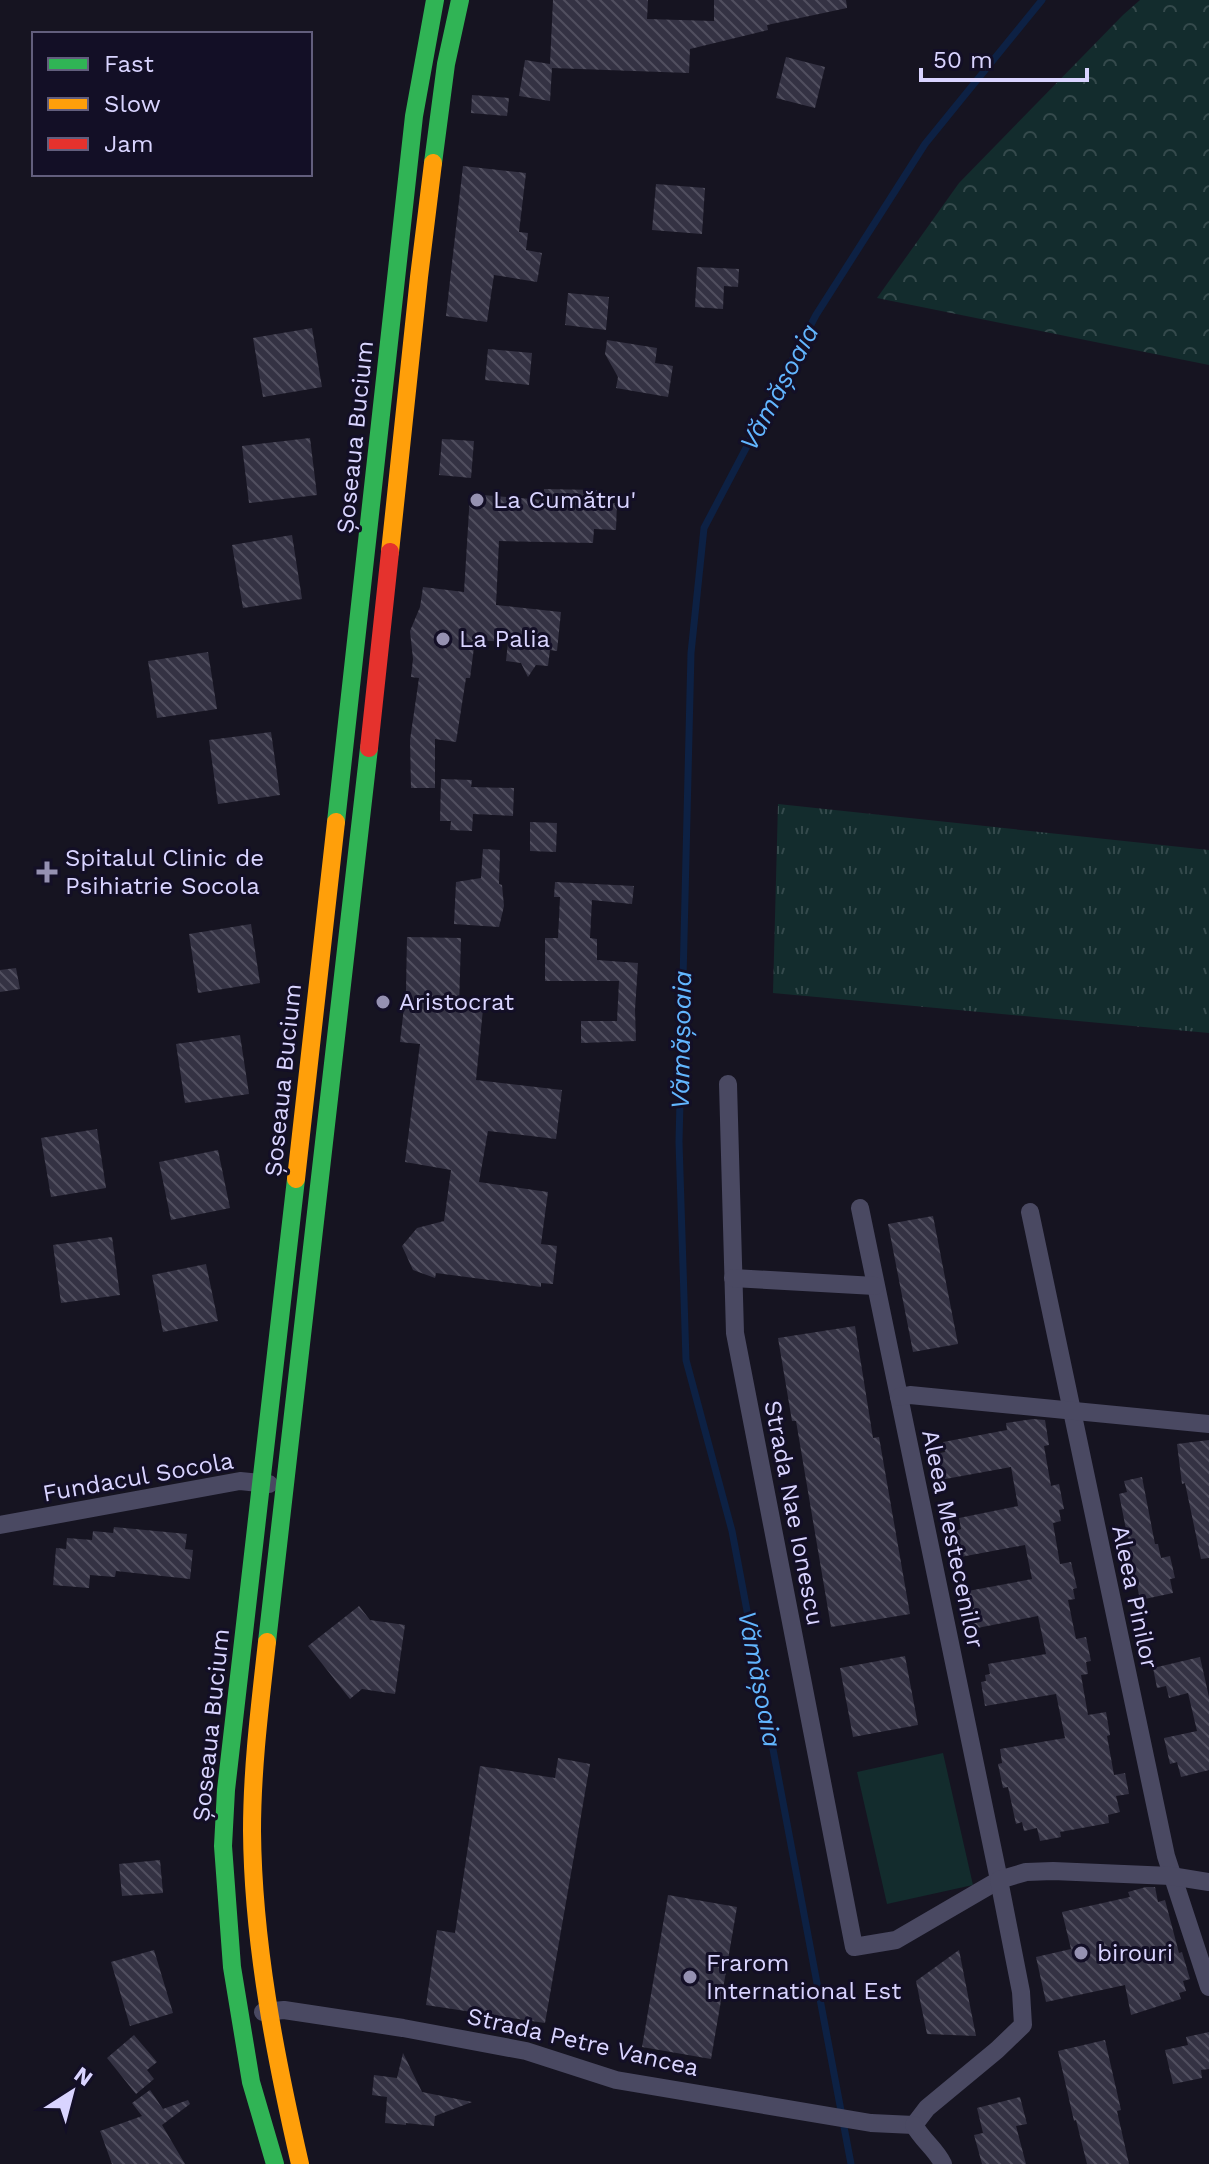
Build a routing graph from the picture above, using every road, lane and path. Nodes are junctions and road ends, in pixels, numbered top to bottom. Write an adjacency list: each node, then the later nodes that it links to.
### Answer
1 (460, 0): 12 (main road, Șoseaua Bucium)
2 (433, 2): 11 (main road, Șoseaua Bucium)
3 (728, 1084): 6 (street, Strada Nae Ionescu)
4 (860, 1208): 7 (street, Aleea Mestecenilor)
5 (1030, 1212): 9 (street, Aleea Pinilor)
6 (733, 1278): 7 (street); 15 (street, Strada Nae Ionescu)
7 (875, 1286): 8 (street, Aleea Mestecenilor)
8 (899, 1397): 9 (street); 15 (street, Aleea Mestecenilor)
9 (1071, 1409): 10 (street); 14 (street, Aleea Pinilor)
10 (1209, 1424)
11 (262, 1484): 12 (street, Fundacul Socola); 13 (street, Fundacul Socola); 19 (main road, Șoseaua Bucium)
12 (285, 1486): 18 (main road, Șoseaua Bucium)
13 (0, 1525)
14 (1171, 1876): 15 (street); 16 (street); 17 (street, Aleea Pinilor)
15 (999, 1880): 20 (street, Aleea Mestecenilor)
16 (1209, 1882)
17 (1209, 1987)
18 (268, 2011): 19 (street, Strada Petre Vancea); 20 (street, Strada Petre Vancea); 22 (main road, Șoseaua Bucium)
19 (240, 2015): 21 (main road, Șoseaua Bucium)
20 (914, 2125): 23 (street)
21 (275, 2164)
22 (300, 2164)
23 (943, 2164)

